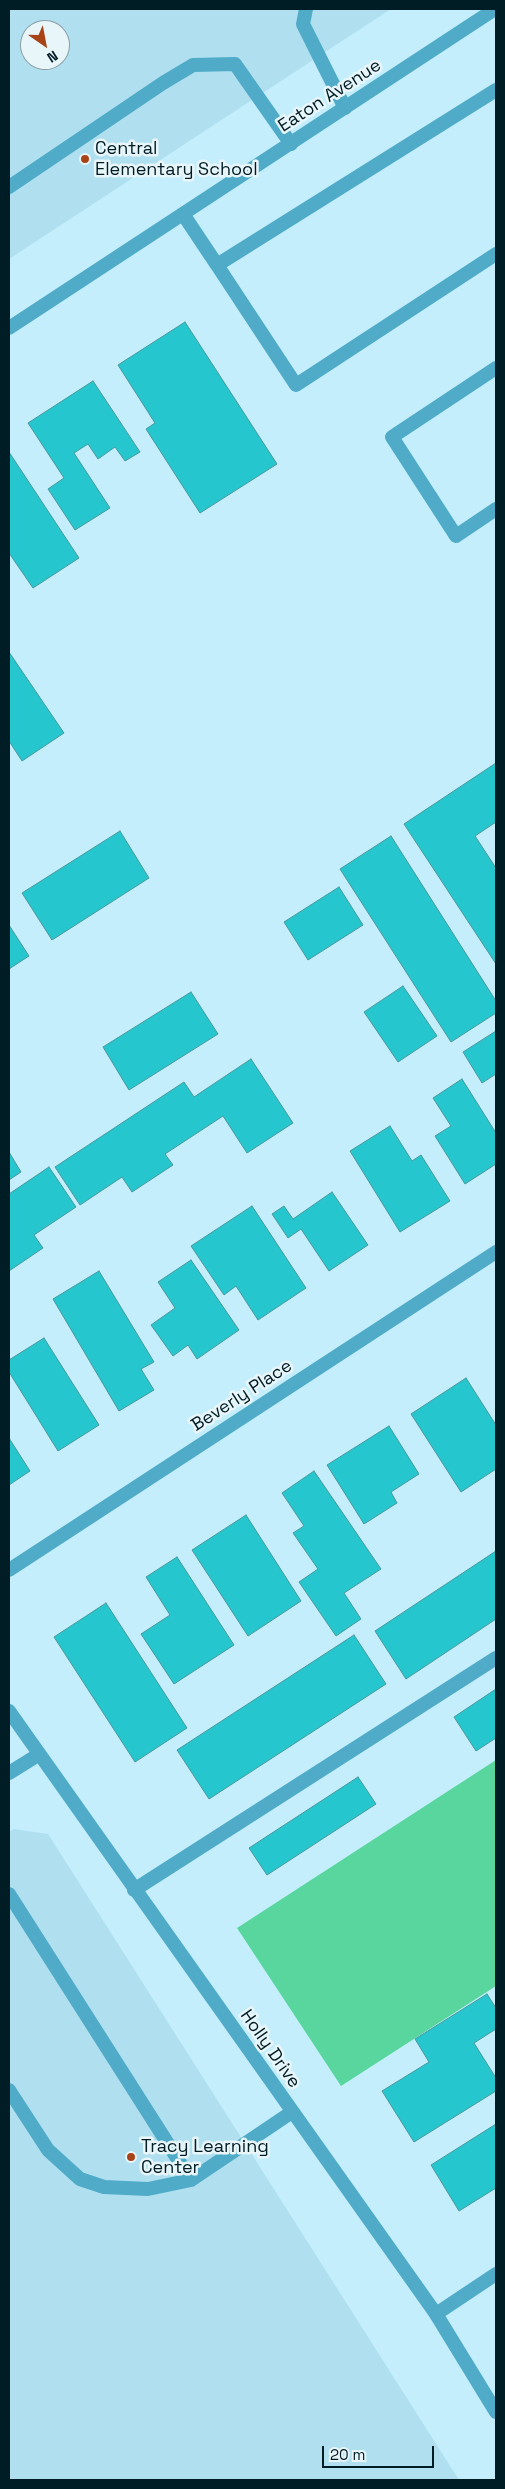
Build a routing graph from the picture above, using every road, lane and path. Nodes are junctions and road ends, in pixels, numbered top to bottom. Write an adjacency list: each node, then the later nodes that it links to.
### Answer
1 (306, 9): 4 (street)
2 (495, 9): 4 (street, Eaton Avenue)
3 (496, 90): 9 (street)
4 (345, 108): 5 (street, Eaton Avenue)
5 (291, 144): 6 (street); 7 (street, Eaton Avenue)
6 (9, 187)
7 (183, 214): 9 (street); 10 (street, Eaton Avenue)
8 (496, 254): 9 (street)
9 (217, 265)
10 (9, 328)
11 (496, 368): 12 (street)
12 (496, 509)
13 (496, 1252): 14 (street, Beverly Place)
14 (9, 1570)
15 (496, 1658): 19 (street)
16 (9, 1711): 17 (street, Holly Drive)
17 (38, 1755): 18 (street); 19 (street, Holly Drive)
18 (9, 1773)
19 (134, 1890): 22 (street, Holly Drive)
20 (9, 1894): 23 (street)
21 (9, 2090): 23 (street)
22 (292, 2112): 23 (street); 25 (street, Holly Drive)
23 (191, 2180)
24 (496, 2274): 25 (street)
25 (436, 2314): 26 (street, Holly Drive)
26 (496, 2412)

